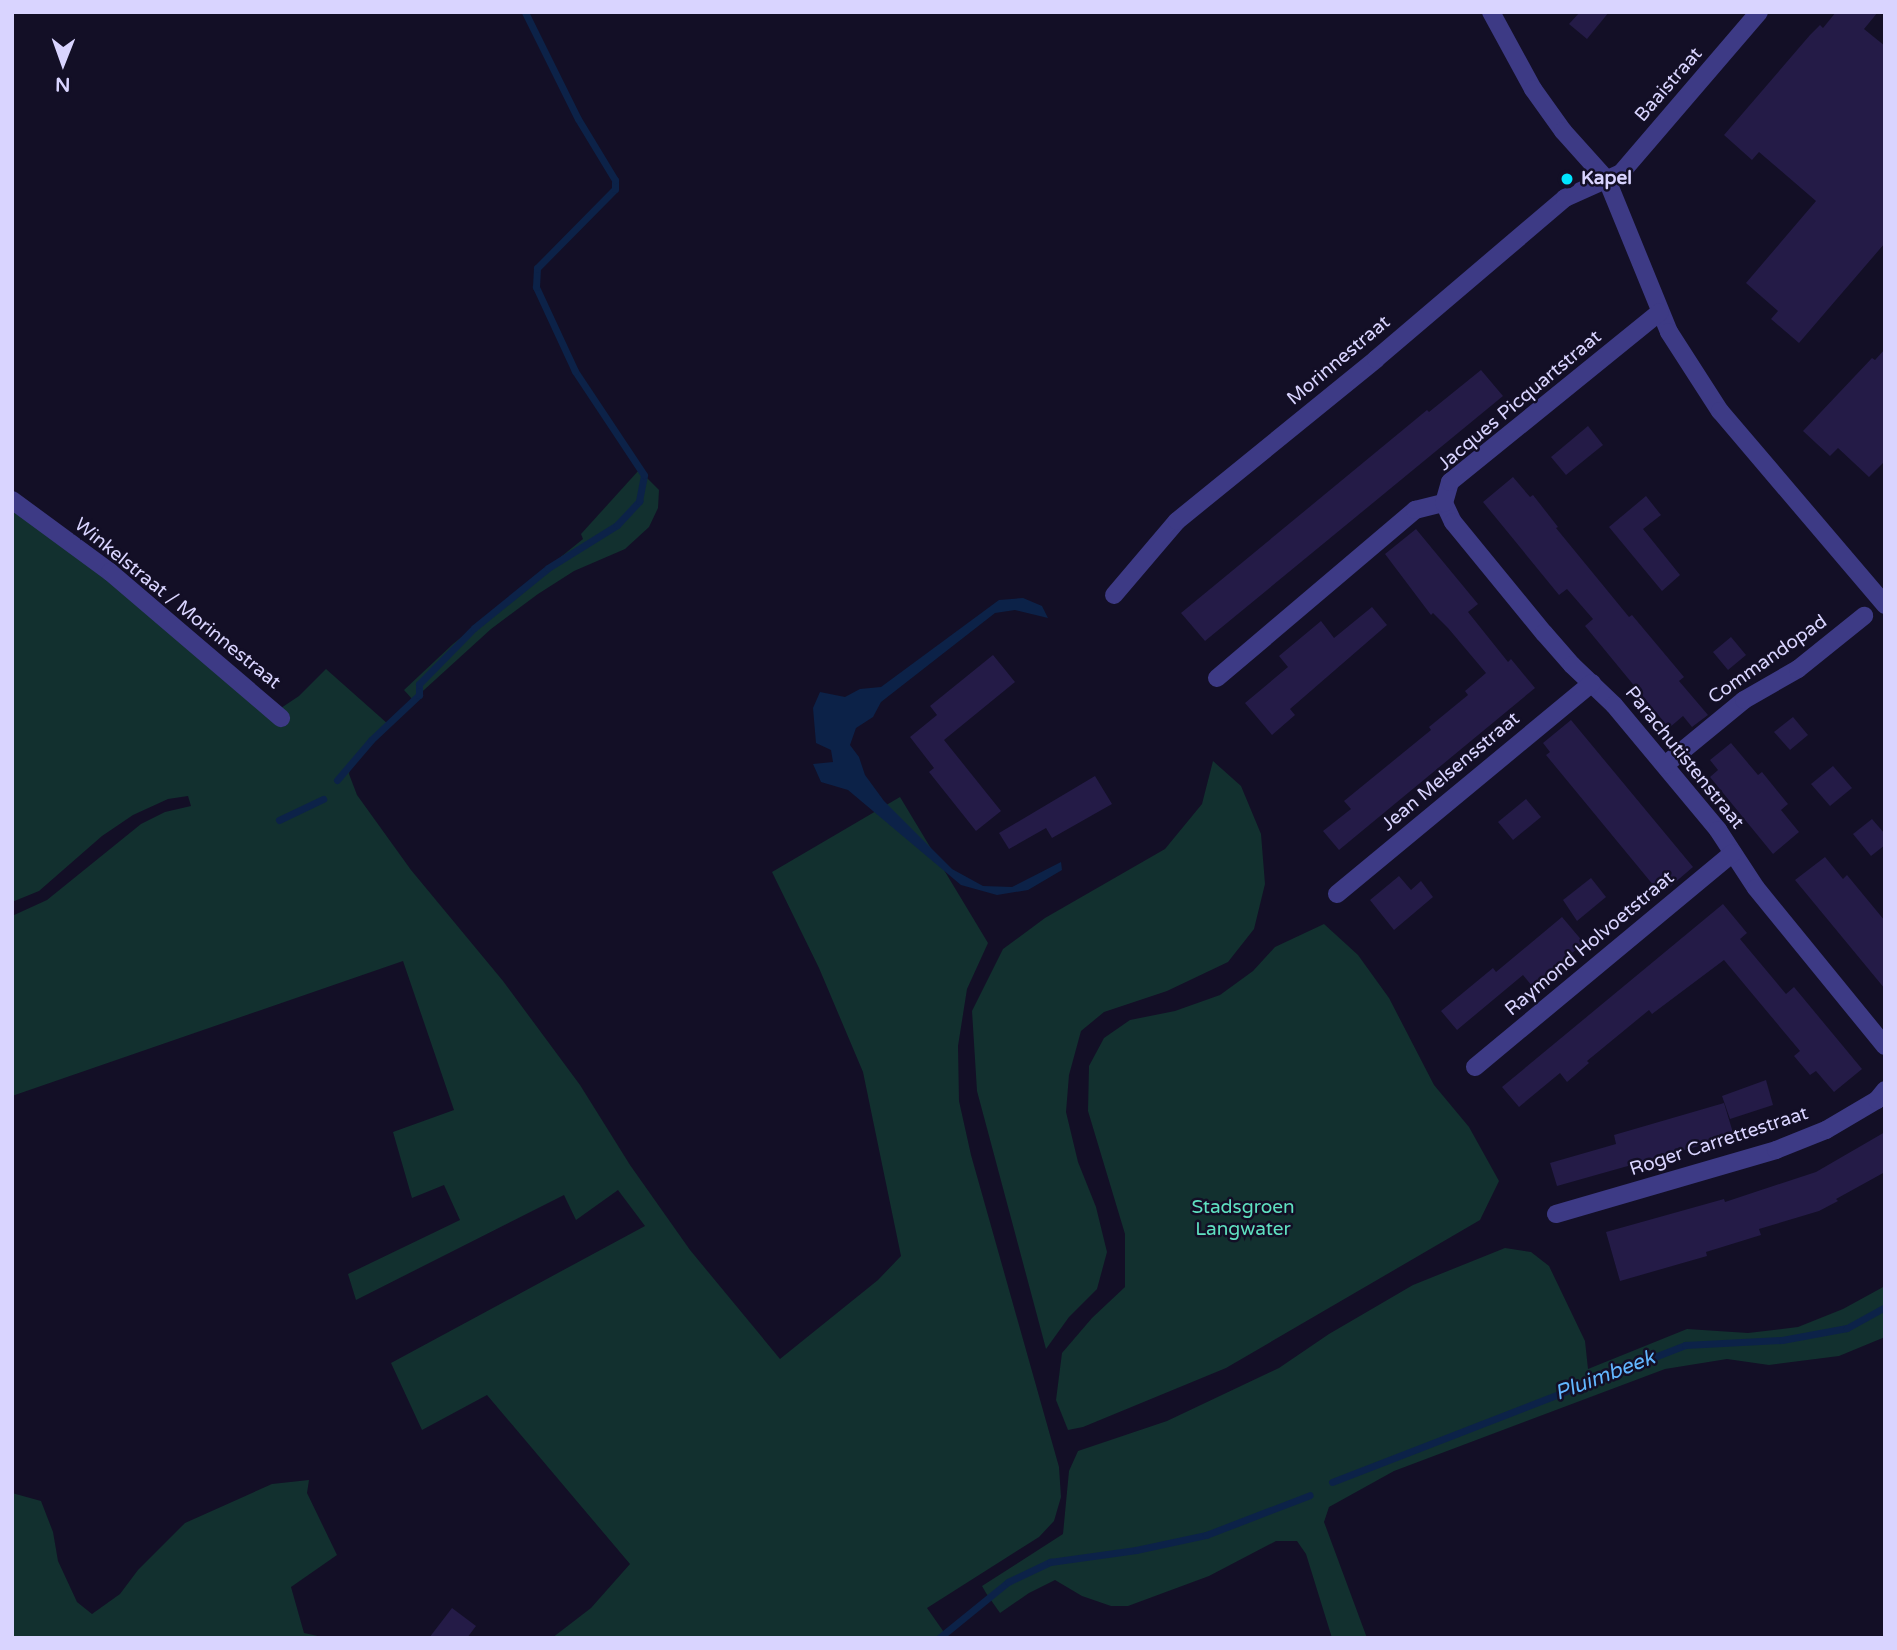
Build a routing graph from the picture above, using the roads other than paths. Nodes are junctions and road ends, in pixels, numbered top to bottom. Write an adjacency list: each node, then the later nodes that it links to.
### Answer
1 (1491, 12): 3 (street)
2 (1759, 12): 3 (street, Baaistraat)
3 (1607, 180): 4 (street); 7 (street, Morinnestraat)
4 (1660, 312): 6 (street, Jacques Picquartstraat); 8 (street)
5 (12, 500): 12 (street, Winkelstraat / Morinnestraat)
6 (1444, 503): 10 (street, Jacques Picquartstraat); 11 (street, Parachutistenstraat)
7 (1114, 595)
8 (1885, 605)
9 (1864, 616): 13 (street, Commandopad)
10 (1217, 677)
11 (1592, 683): 13 (street, Parachutistenstraat); 15 (street, Jean Melsensstraat)
12 (281, 718)
13 (1665, 765): 14 (street, Parachutistenstraat)
14 (1733, 853): 16 (street, Parachutistenstraat); 17 (street, Raymond Holvoetstraat)
15 (1337, 894)
16 (1885, 1046)
17 (1475, 1067)
18 (1885, 1090): 19 (street, Roger Carrettestraat)
19 (1556, 1214)

